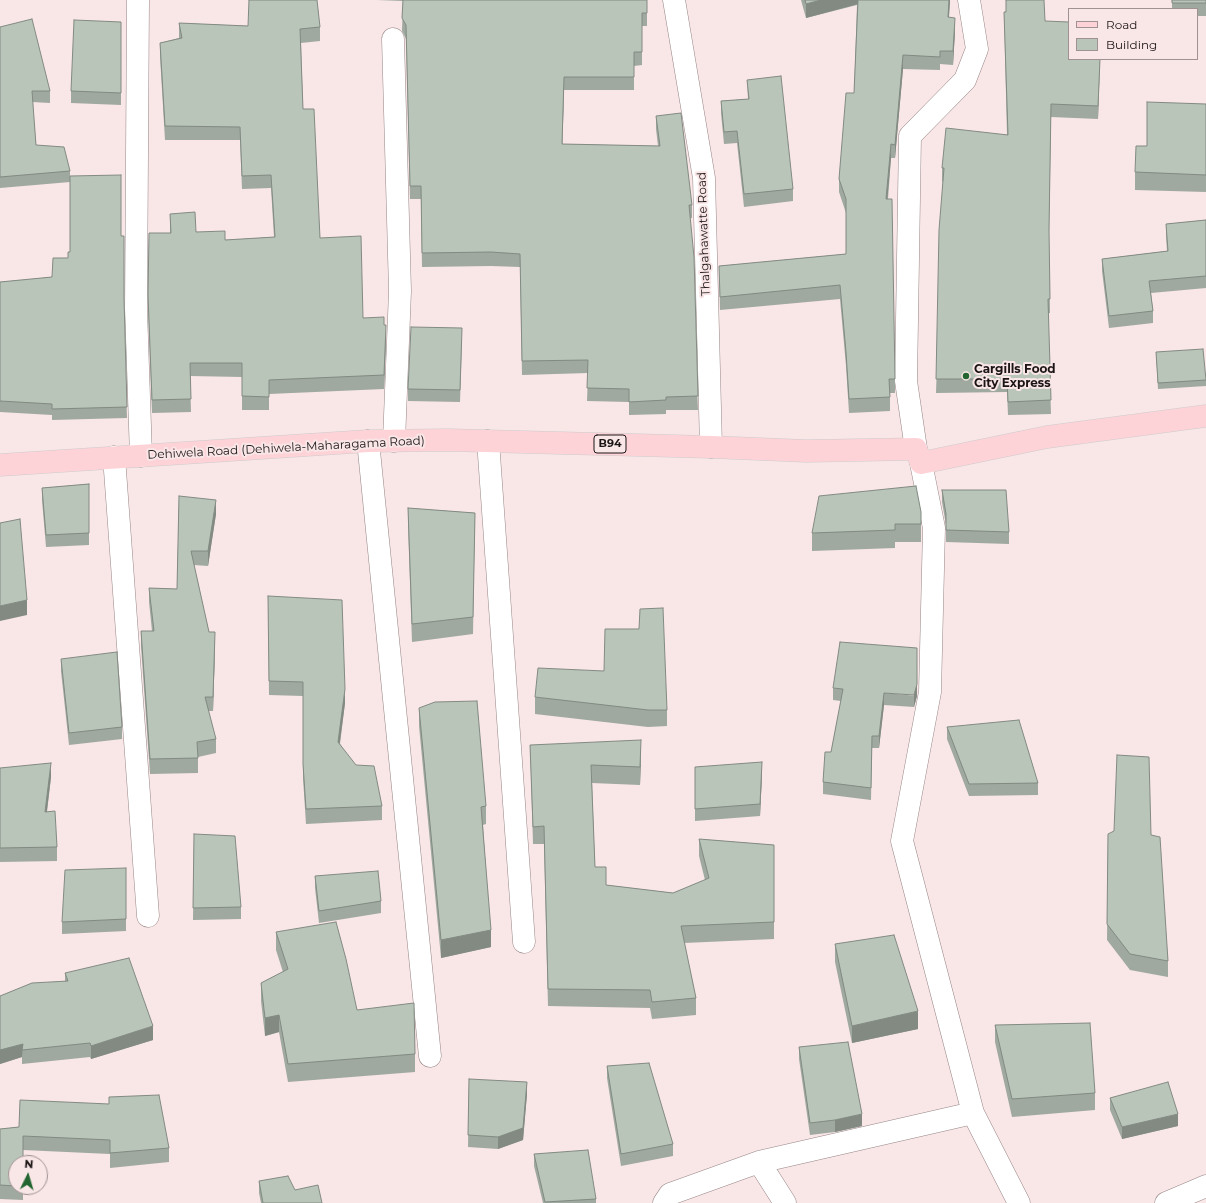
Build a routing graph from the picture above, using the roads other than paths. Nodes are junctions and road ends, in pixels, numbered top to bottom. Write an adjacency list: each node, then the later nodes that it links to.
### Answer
1 (138, 0): 10 (street)
2 (674, 0): 9 (street, Thalgahawatte Road)
3 (969, 0): 11 (street)
4 (393, 39): 7 (street)
5 (1206, 416): 11 (main road, Dehiwela Road (Dehiwela-Maharagama Road) / B94)
6 (368, 441): 7 (main road, Dehiwela Road (Dehiwela-Maharagama Road) / B94); 10 (main road, Dehiwela Road (Dehiwela-Maharagama Road) / B94); 16 (street)
7 (394, 441): 8 (main road, Dehiwela Road (Dehiwela-Maharagama Road) / B94)
8 (488, 441): 9 (main road, Dehiwela Road (Dehiwela-Maharagama Road) / B94); 15 (street)
9 (711, 447): 11 (main road, Dehiwela Road (Dehiwela-Maharagama Road) / B94)
10 (141, 456): 12 (main road, Dehiwela Road (Dehiwela-Maharagama Road) / B94)
11 (919, 456): 17 (street)
12 (114, 457): 13 (main road, Dehiwela Road (Dehiwela-Maharagama Road) / B94); 14 (street)
13 (0, 465)
14 (148, 916)
15 (524, 942)
16 (430, 1056)
17 (973, 1113): 18 (street); 22 (street)
18 (759, 1162): 20 (street); 21 (street)
19 (1206, 1186): 23 (street)
20 (664, 1203)
21 (785, 1203)
22 (1019, 1203)
23 (1166, 1203)

